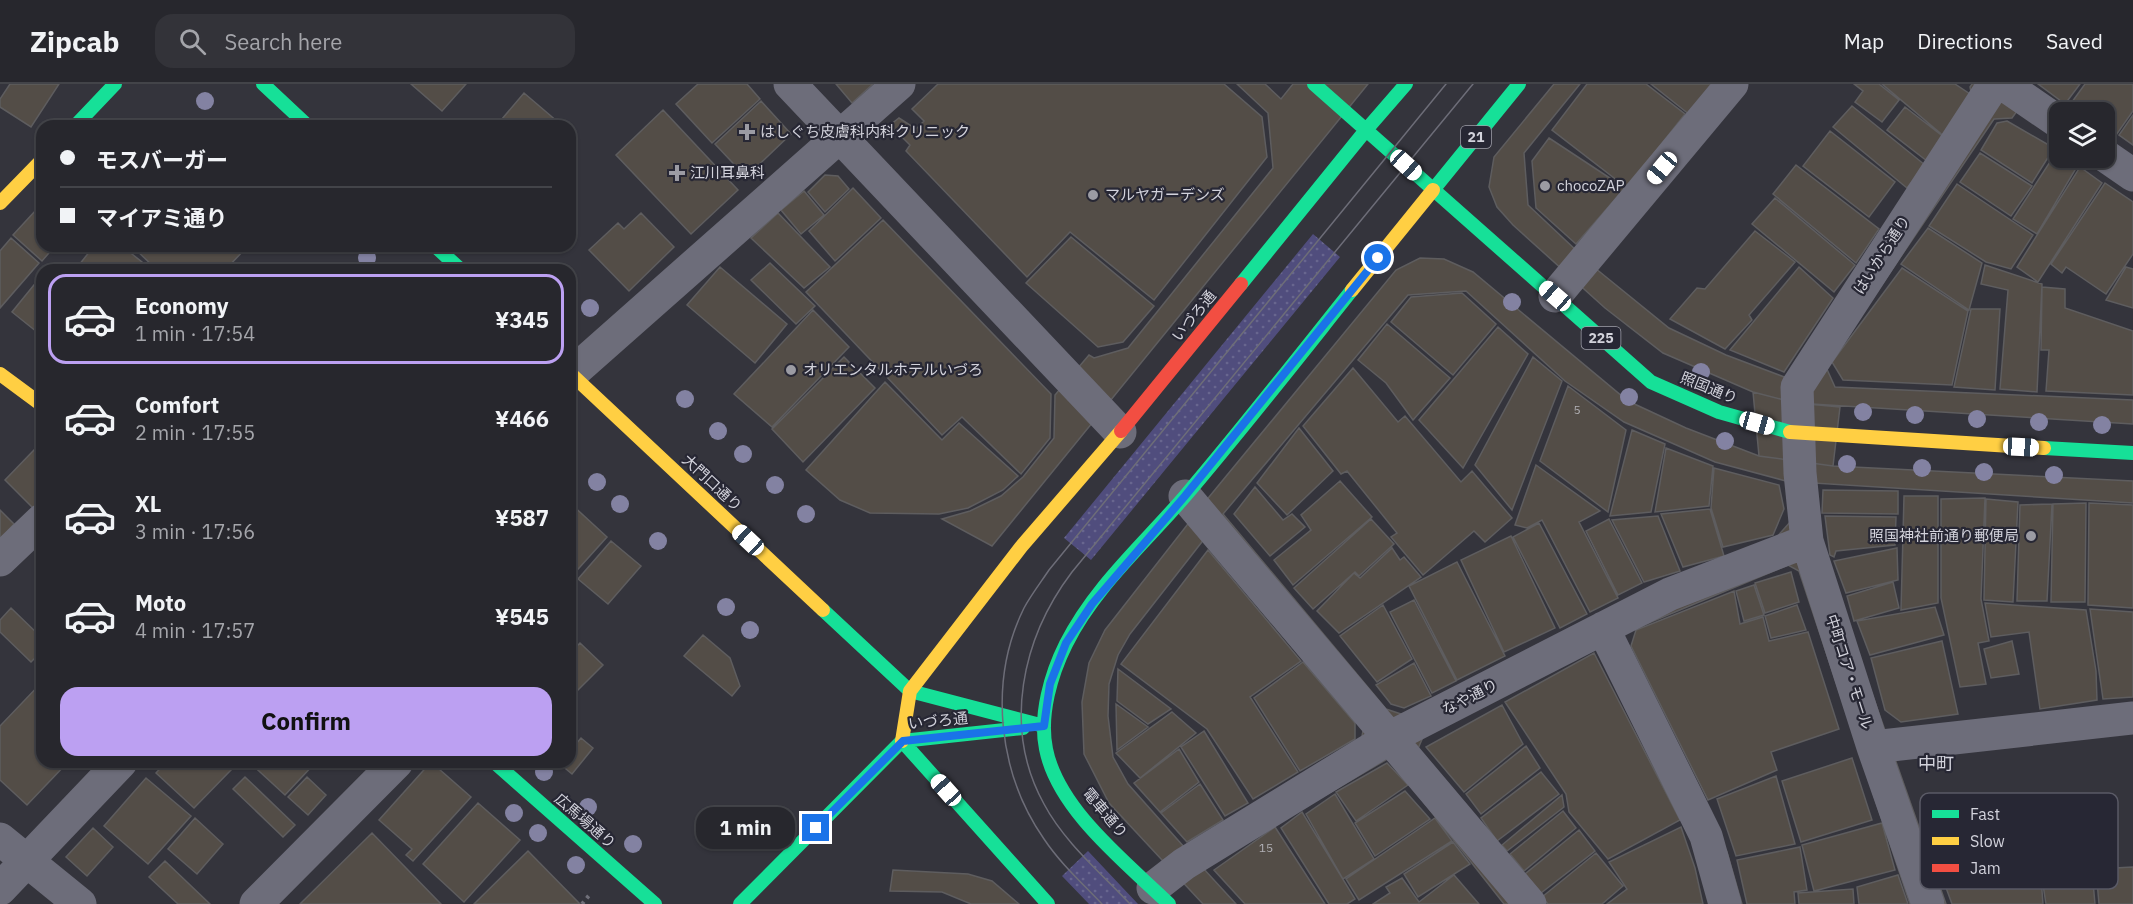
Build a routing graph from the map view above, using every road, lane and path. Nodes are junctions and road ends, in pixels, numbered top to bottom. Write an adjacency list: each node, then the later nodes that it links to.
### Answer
1 (115, 84): 12 (main road)
2 (263, 84): 13 (main road)
3 (790, 84): 15 (street)
4 (899, 84): 15 (street)
5 (1314, 84): 14 (main road, 225)
6 (1406, 84): 14 (main road, いづろ通)
7 (1519, 84): 19 (main road, 21)
8 (1732, 84): 23 (street)
9 (1994, 84): 29 (street, はいから通り)
10 (2003, 84): 11 (street)
11 (2049, 115)
12 (81, 120)
13 (302, 120)
14 (1366, 130): 19 (main road, 照国通り / 225); 28 (main road, いづろ通)
15 (842, 137): 24 (street); 28 (street)
16 (2115, 163): 18 (street)
17 (36, 166): 20 (main road)
18 (2133, 175)
19 (1433, 189): 23 (main road, 照国通り / 225); 31 (main road)
20 (0, 203)
21 (441, 252): 22 (main road)
22 (454, 264)
23 (1555, 296): 29 (main road, 照国通り / 225)
24 (576, 369)
25 (0, 374): 27 (main road)
26 (576, 380): 36 (main road, 大門口通り)
27 (36, 401)
28 (1120, 432): 36 (main road, いづろ通)
29 (1799, 434): 30 (main road, 照国通り / 225); 33 (street, 中町コア・モール)
30 (2133, 453)
31 (1185, 496): 38 (main road); 39 (street)
32 (36, 526): 34 (street)
33 (1807, 541): 35 (street, なや通り); 41 (street, 中町コア・モール)
34 (0, 560)
35 (1603, 628): 39 (street, なや通り); 59 (street)
36 (910, 691): 38 (main road); 40 (main road, いづろ通)
37 (2133, 718): 41 (street)
38 (1044, 726): 40 (main road, いづろ通); 51 (main road, 電車通り)
39 (1391, 737): 51 (street, なや通り); 58 (street)
40 (903, 741): 56 (main road); 57 (main road)
41 (1873, 747): 47 (street, 中町コア・モール)
42 (115, 768): 46 (street)
43 (391, 768): 53 (street)
44 (501, 768): 55 (main road, 広馬場通り)
45 (0, 839): 46 (street)
46 (27, 861): 49 (street); 52 (street)
47 (1920, 881)
48 (596, 888): 54 (path)
49 (0, 889)
50 (1923, 889): 60 (street, 中町コア・モール)
51 (1161, 896)
52 (80, 904)
53 (256, 904)
54 (582, 904)
55 (655, 904)
56 (740, 904)
57 (1048, 904)
58 (1530, 904)
59 (1725, 904)
60 (1928, 904)

